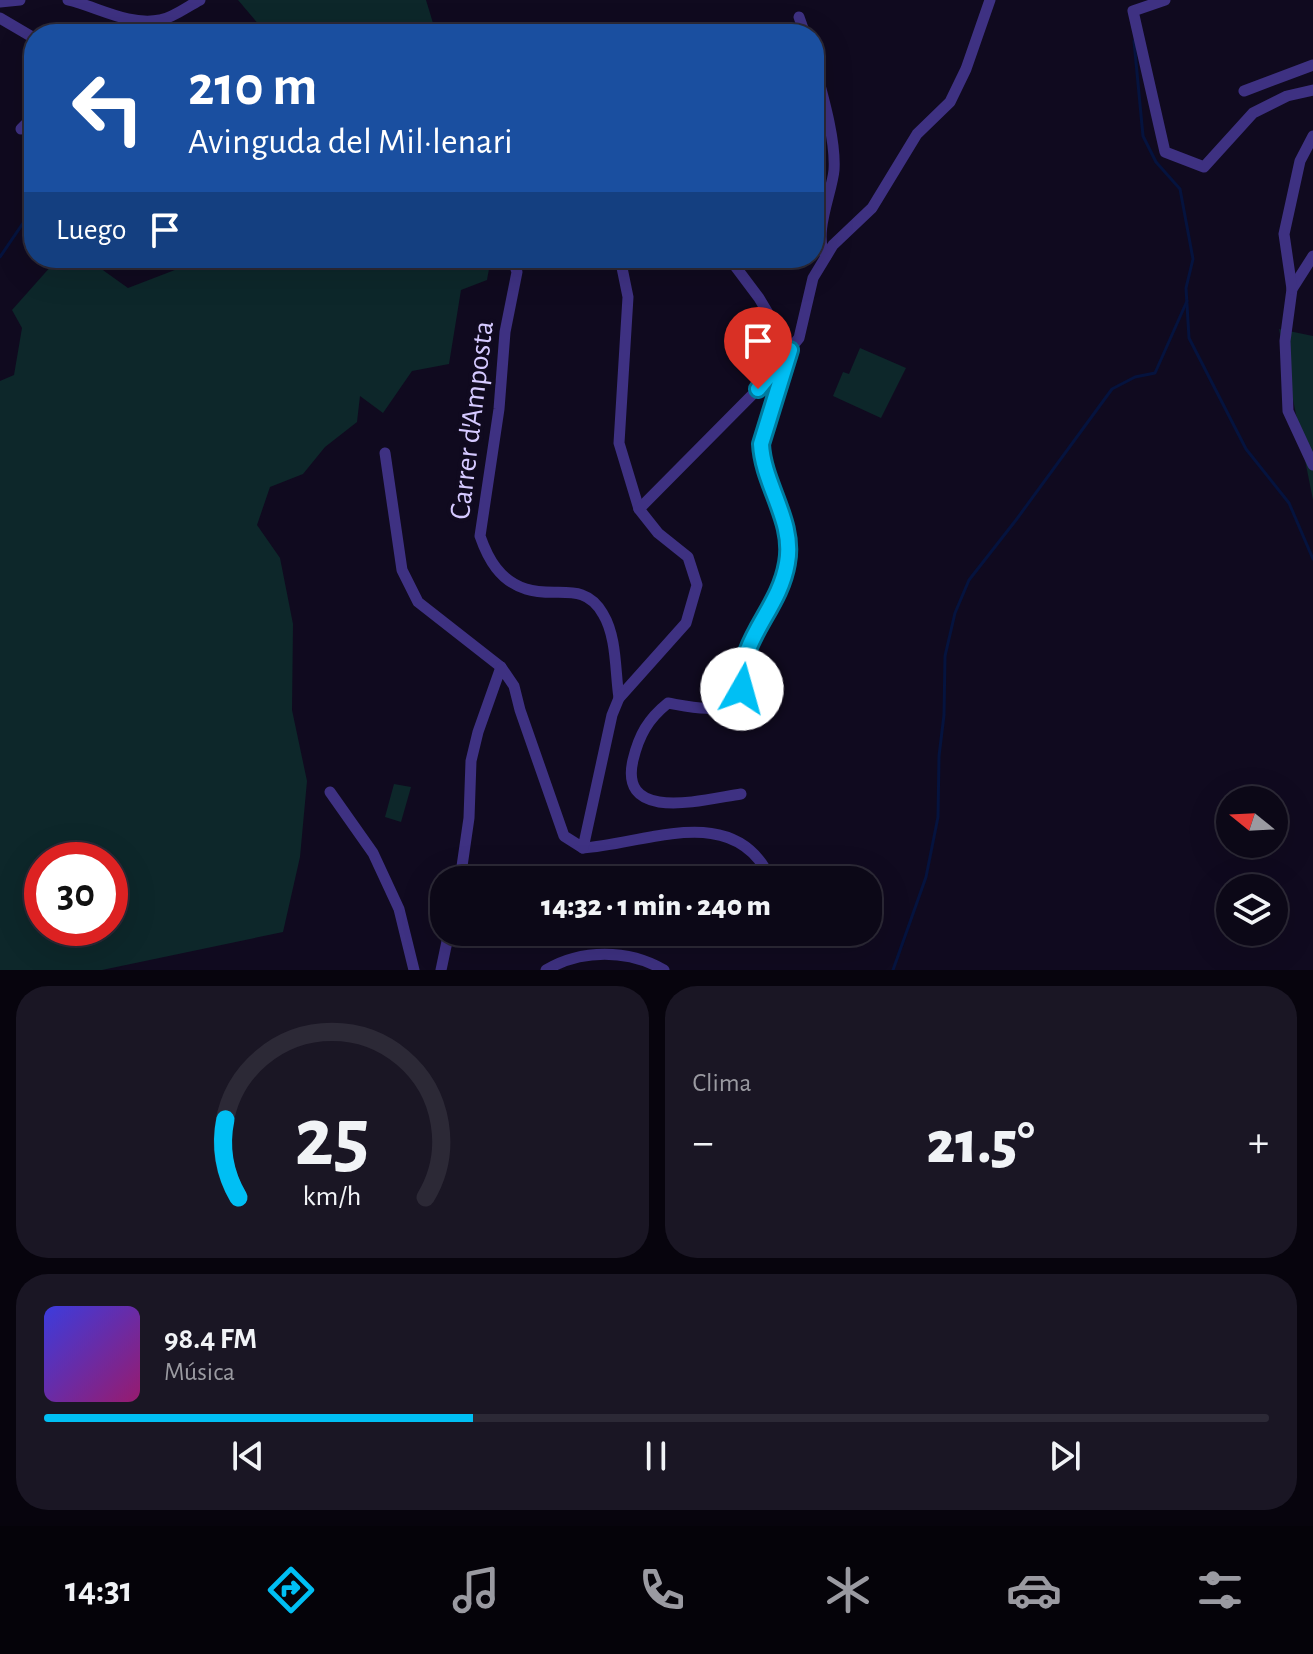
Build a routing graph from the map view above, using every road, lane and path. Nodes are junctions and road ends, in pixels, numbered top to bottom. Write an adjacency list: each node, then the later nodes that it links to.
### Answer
1 (20, 0): 6 (street)
2 (68, 0): 3 (street)
3 (200, 0)
4 (990, 0): 20 (street)
5 (1165, 0): 12 (street)
6 (0, 2)
7 (799, 17): 9 (street)
8 (0, 18): 10 (street)
9 (801, 24)
10 (24, 32)
11 (1313, 65): 13 (street)
12 (1313, 90)
13 (1244, 91)
14 (824, 106): 18 (street)
15 (24, 126): 16 (street)
16 (21, 129)
17 (1313, 136): 27 (street)
18 (824, 214)
19 (824, 252): 20 (street)
20 (826, 256): 22 (street)
21 (1313, 256): 27 (street)
22 (824, 259)
23 (516, 268): 33 (street, Carrer d'Amposta)
24 (622, 268): 31 (street)
25 (736, 268): 28 (street)
26 (819, 268): 28 (street)
27 (1292, 289): 30 (street)
28 (790, 350): 31 (street); 35 (street)
29 (385, 453): 32 (street)
30 (1313, 465)
31 (639, 509): 33 (street)
32 (501, 667): 36 (street); 37 (street)
33 (619, 698): 36 (street)
34 (330, 792): 40 (street)
35 (741, 794)
36 (583, 848): 38 (street)
37 (462, 866)
38 (762, 866)
39 (446, 946): 41 (street)
40 (414, 970)
41 (441, 970)
42 (546, 970): 43 (street)
43 (664, 970)

